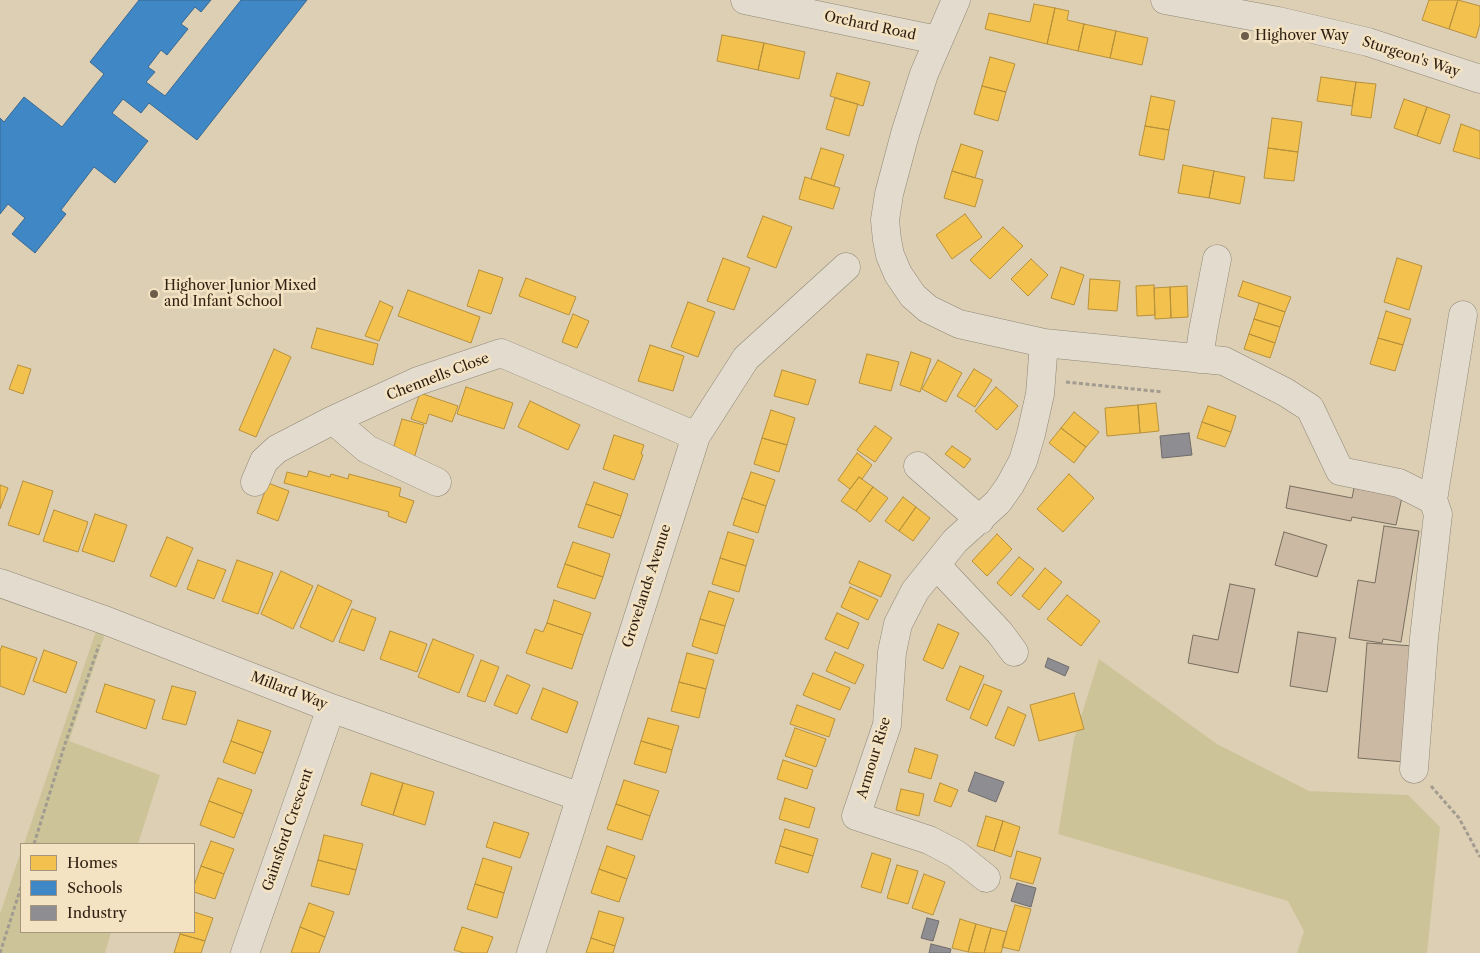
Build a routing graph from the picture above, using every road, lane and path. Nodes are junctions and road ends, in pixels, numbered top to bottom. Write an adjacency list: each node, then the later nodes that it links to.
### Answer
1 (745, 0): 4 (street, Orchard Road)
2 (956, 0): 4 (street)
3 (1165, 0): 5 (street, Sturgeon's Way)
4 (938, 40): 9 (street)
5 (1480, 79)
6 (1217, 259): 10 (street)
7 (846, 268): 14 (street, Grovelands Avenue)
8 (1463, 315): 18 (street)
9 (1044, 343): 10 (street); 11 (street, Armour Rise)
10 (1212, 360): 18 (street)
11 (1042, 373): 12 (path); 19 (street, Armour Rise)
12 (1163, 392)
13 (332, 420): 14 (street, Chennells Close); 16 (street, Chennells Close); 17 (street)
14 (696, 436): 26 (street, Grovelands Avenue)
15 (918, 466): 19 (street)
16 (255, 482)
17 (437, 482)
18 (1433, 500): 25 (street)
19 (980, 520): 20 (street, Armour Rise)
20 (936, 565): 23 (street); 29 (street, Armour Rise)
21 (0, 584): 22 (street, Millard Way)
22 (107, 621): 24 (street, Millard Way); 27 (path)
23 (1014, 652)
24 (331, 708): 26 (street, Millard Way); 32 (street, Gainsford Crescent)
25 (1414, 769): 28 (path)
26 (580, 797): 33 (street, Grovelands Avenue)
27 (34, 843)
28 (1480, 857)
29 (986, 878)
30 (20, 890): 31 (path)
31 (0, 953)
32 (245, 953)
33 (531, 953)

